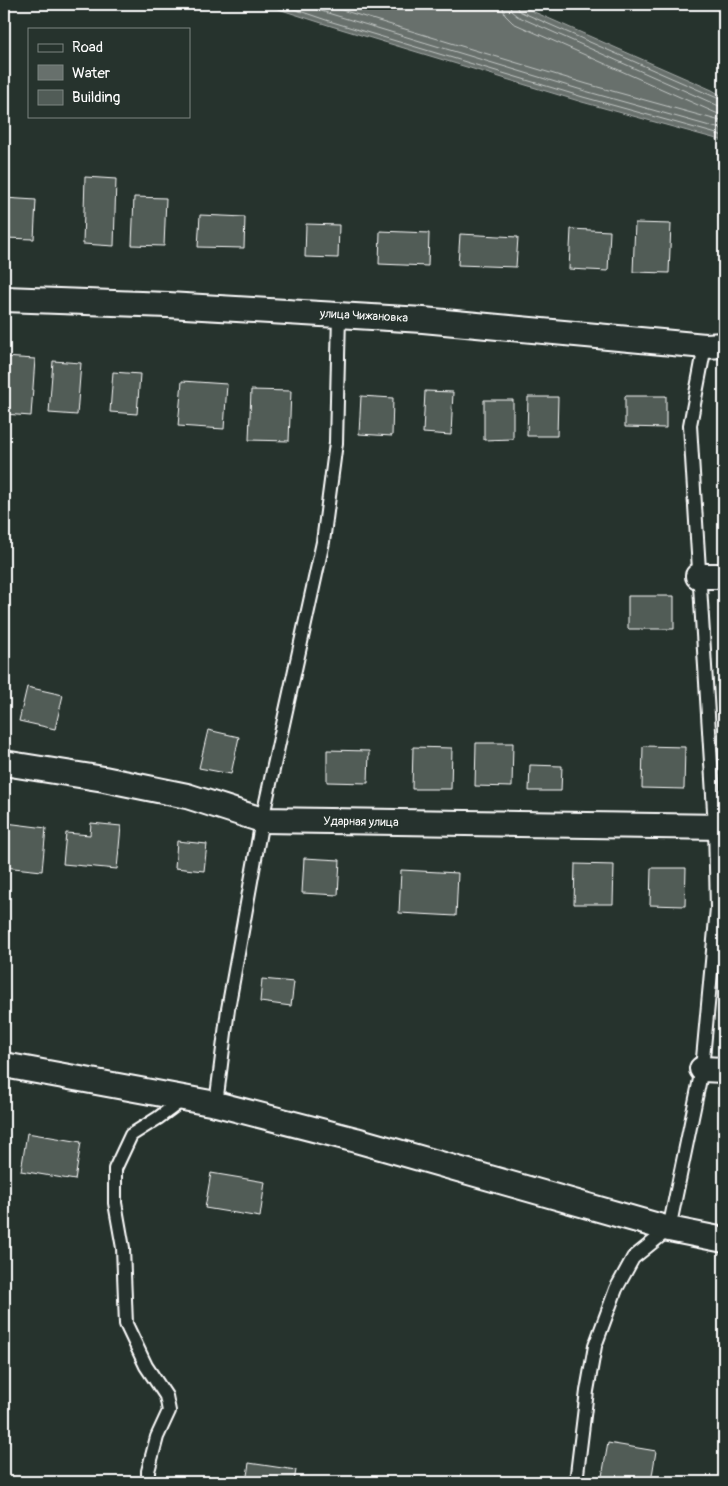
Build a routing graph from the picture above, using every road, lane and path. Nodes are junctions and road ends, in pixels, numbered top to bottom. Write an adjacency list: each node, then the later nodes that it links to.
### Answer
1 (4, 299): 2 (street, улица Чижановка)
2 (339, 315): 3 (street, улица Чижановка); 7 (lane)
3 (715, 345): 4 (lane)
4 (698, 576): 5 (street); 8 (lane)
5 (724, 576)
6 (4, 763): 7 (street, Ударная улица)
7 (262, 820): 8 (street, Ударная улица); 12 (lane)
8 (720, 827): 10 (lane)
9 (4, 1064): 11 (street)
10 (713, 1070): 13 (lane)
11 (185, 1098): 12 (street); 15 (lane)
12 (216, 1104): 13 (street)
13 (669, 1229): 14 (street); 16 (lane)
14 (724, 1240)
15 (148, 1482)
16 (576, 1482)

